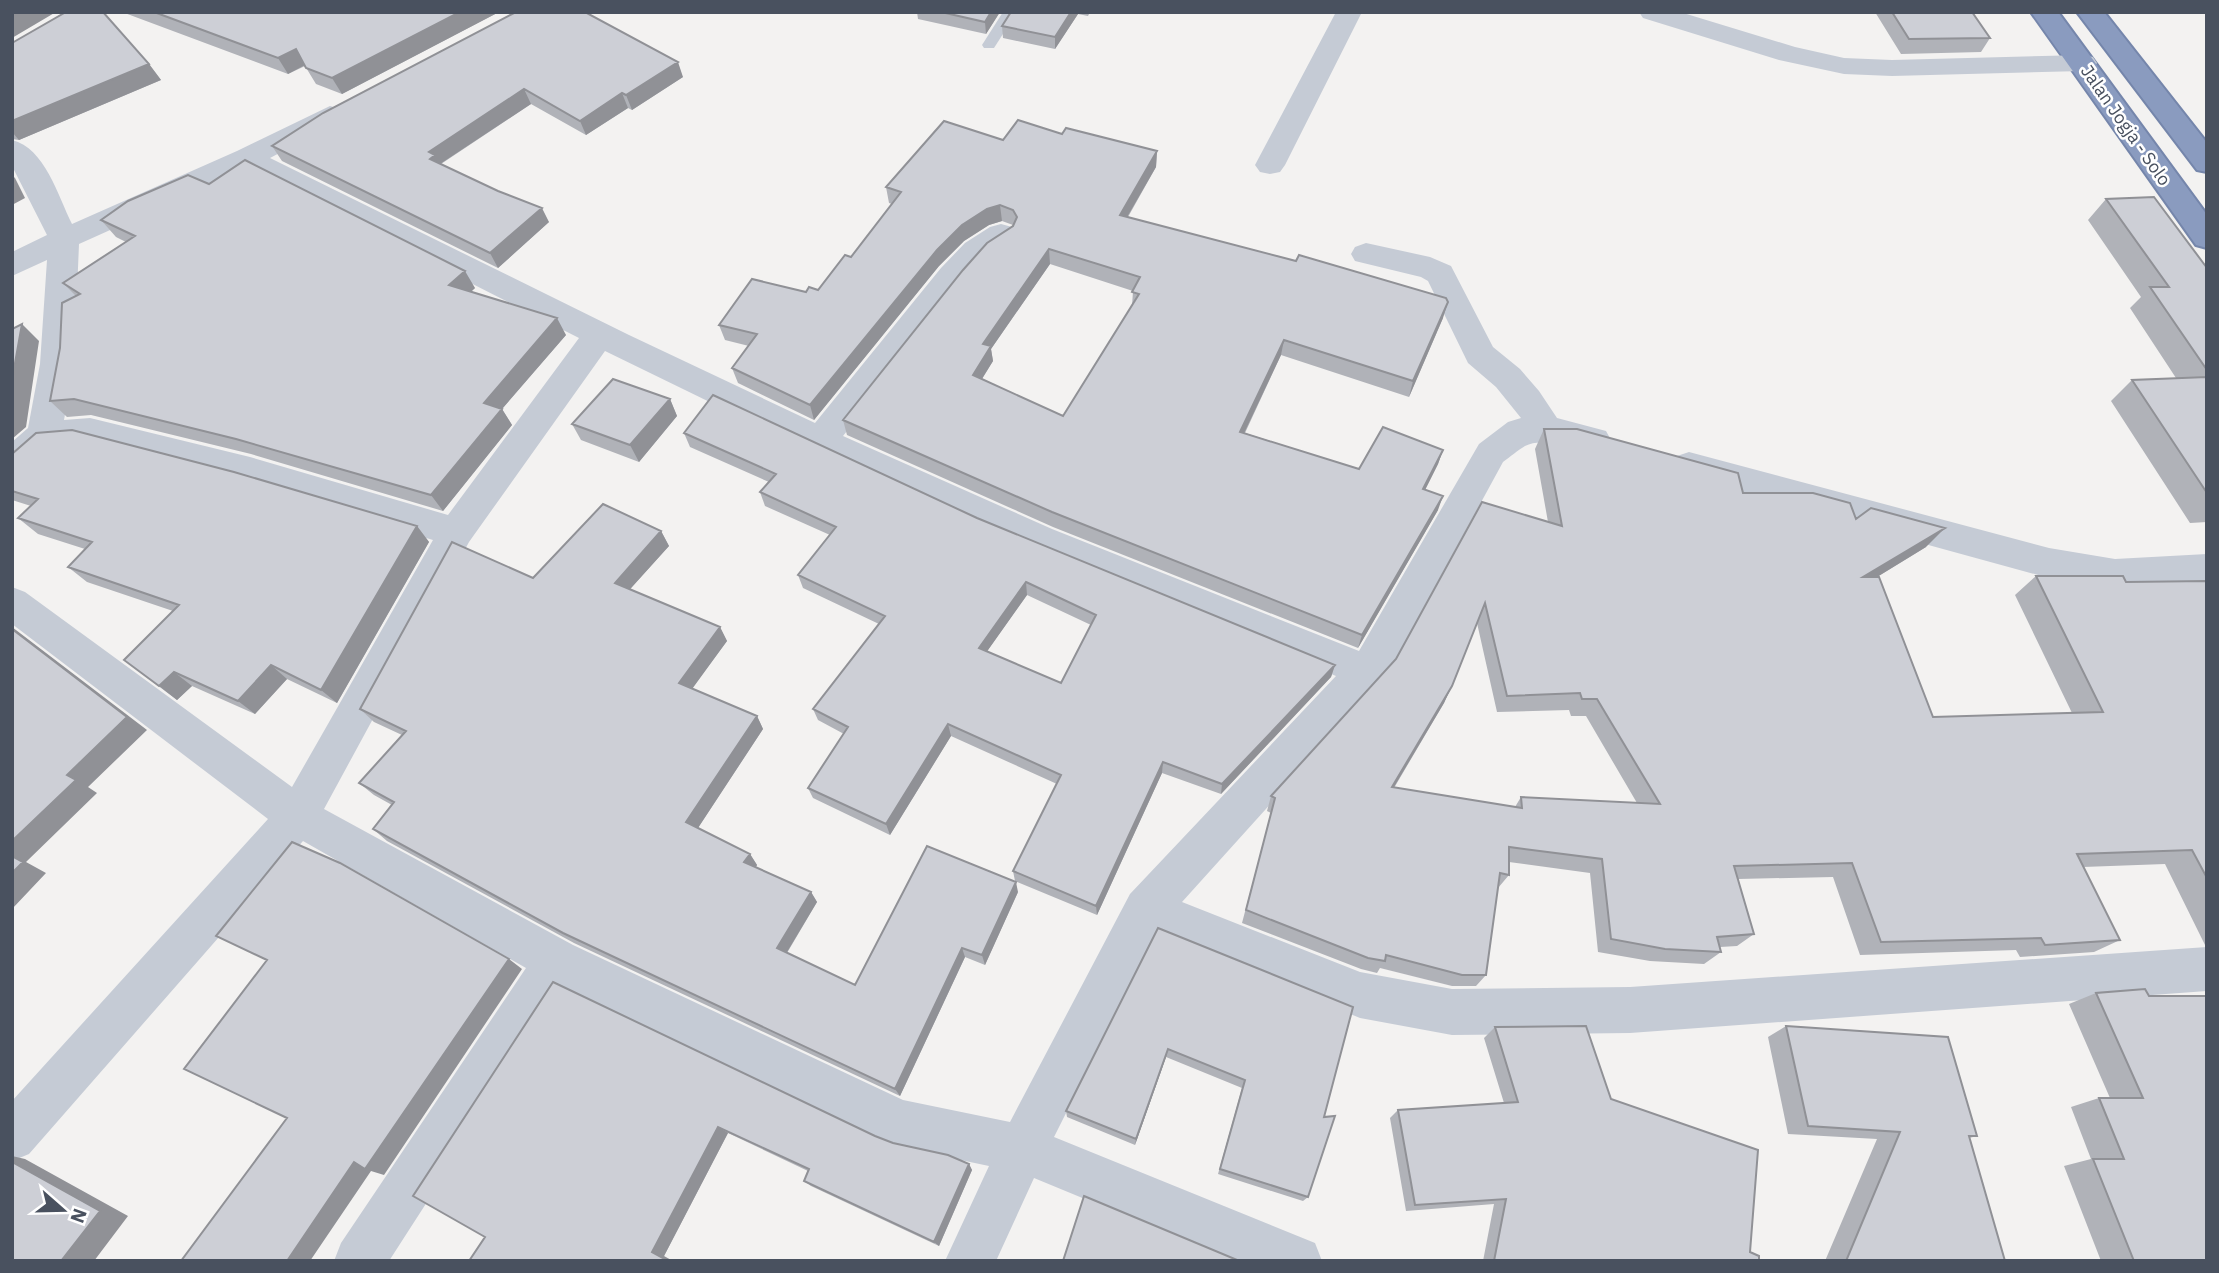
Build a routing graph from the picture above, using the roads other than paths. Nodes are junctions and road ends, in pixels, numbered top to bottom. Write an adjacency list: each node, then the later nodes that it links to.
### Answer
1 (1010, 12): 6 (lane)
2 (1349, 12): 12 (street)
3 (1651, 12): 7 (street)
4 (2044, 12): 7 (highway, Jalan Jogja - Solo)
5 (2090, 12): 11 (highway, Jalan Jogja - Solo)
6 (989, 45)
7 (2083, 63): 14 (highway, Jalan Jogja - Solo)
8 (356, 101): 10 (street)
9 (12, 149): 15 (street)
10 (247, 158): 15 (street); 18 (street)
11 (2207, 163)
12 (1270, 164)
13 (1002, 234): 21 (street)
14 (2207, 238)
15 (64, 239): 17 (street); 20 (street)
16 (1366, 254): 19 (street)
17 (12, 265)
18 (599, 335): 21 (street); 23 (street)
19 (1547, 431): 24 (street); 26 (street)
20 (44, 435): 22 (street); 23 (street)
21 (820, 441): 26 (street)
22 (12, 463)
23 (456, 531): 27 (street)
24 (2207, 569)
25 (12, 603): 27 (street)
26 (1366, 671): 28 (street)
27 (298, 816): 29 (street); 31 (street)
28 (1146, 909): 30 (street); 32 (street)
29 (557, 961): 32 (street); 33 (street)
30 (2201, 982)
31 (12, 1137)
32 (1022, 1149): 34 (street); 35 (street)
33 (359, 1261)
34 (970, 1261)
35 (1297, 1261)

